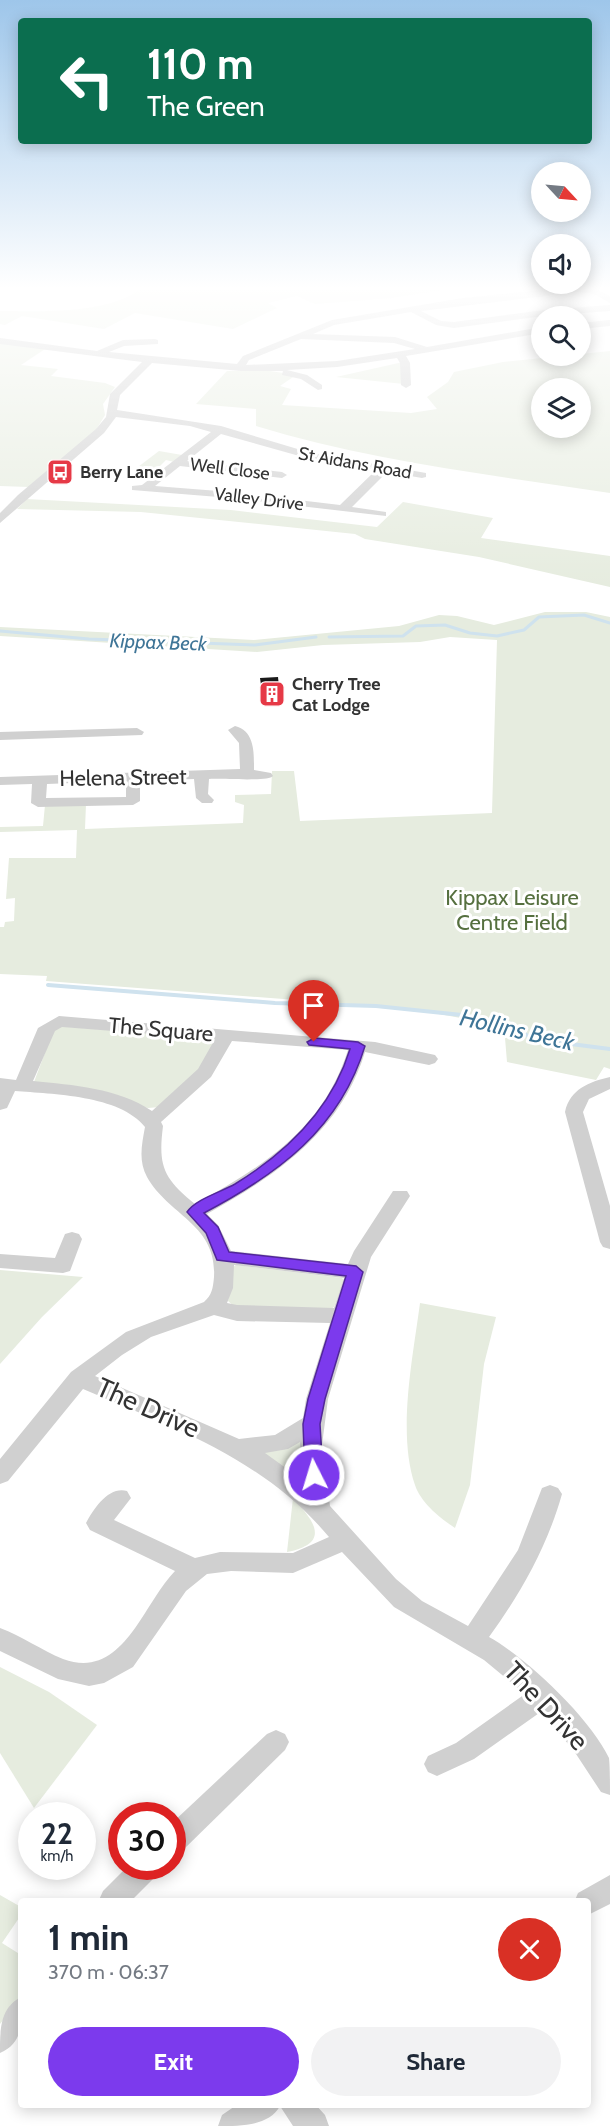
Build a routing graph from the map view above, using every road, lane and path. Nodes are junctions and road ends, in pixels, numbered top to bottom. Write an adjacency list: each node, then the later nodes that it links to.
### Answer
1 (121, 388): 2 (street)
2 (112, 413): 3 (street, St Aidans Road); 10 (street)
3 (221, 429): 4 (street); 5 (street, St Aidans Road)
4 (178, 463): 6 (street, Well Close); 8 (street, Valley Drive)
5 (384, 469): 7 (street, St Aidans Road); 8 (street)
6 (282, 475)
7 (422, 475)
8 (343, 509): 9 (street, Valley Drive)
9 (382, 514)
10 (0, 520)
11 (235, 730): 14 (street)
12 (137, 732): 13 (street)
13 (0, 736)
14 (247, 773): 15 (street, Helena Street); 16 (street, Helena Street)
15 (202, 776): 17 (street, Helena Street); 20 (street)
16 (266, 776)
17 (133, 777): 18 (street, Helena Street); 18 (street)
18 (40, 780): 19 (street, Helena Street)
19 (0, 781)
20 (207, 800)
21 (225, 1035): 22 (street); 25 (street, The Square); 26 (street, The Square)
22 (358, 1046): 23 (street); 28 (street)
23 (429, 1059)
24 (610, 1083): 30 (street)
25 (8, 1090): 26 (street)
26 (152, 1120): 28 (street)
27 (400, 1196): 33 (street)
28 (195, 1212): 31 (street)
29 (72, 1239): 32 (street)
30 (610, 1242)
31 (223, 1257): 33 (street); 34 (street)
32 (0, 1262)
33 (356, 1272): 35 (street)
34 (212, 1307): 35 (street); 36 (street, The Drive)
35 (341, 1316): 37 (street)
36 (79, 1378): 38 (street, The Drive); 39 (street)
37 (312, 1424): 38 (street); 42 (street)
38 (237, 1448): 42 (street, The Drive)
39 (0, 1475)
40 (550, 1494): 46 (street)
41 (119, 1498): 44 (street)
42 (319, 1509): 43 (street, The Drive)
43 (344, 1540): 44 (street); 46 (street, The Drive)
44 (195, 1569): 45 (street)
45 (0, 1639)
46 (472, 1640): 47 (street, The Drive)
47 (544, 1695): 49 (street); 50 (street, The Drive)
48 (276, 1742): 51 (street)
49 (436, 1764)
50 (610, 1783)
51 (186, 1829)
52 (133, 1880): 54 (street)
53 (610, 1888): 55 (street)
54 (115, 1898)
55 (591, 1900)
56 (18, 2016): 57 (street)
57 (0, 2038)
58 (259, 2108): 60 (street)
59 (297, 2108): 61 (street)
60 (233, 2126)
61 (314, 2126)

